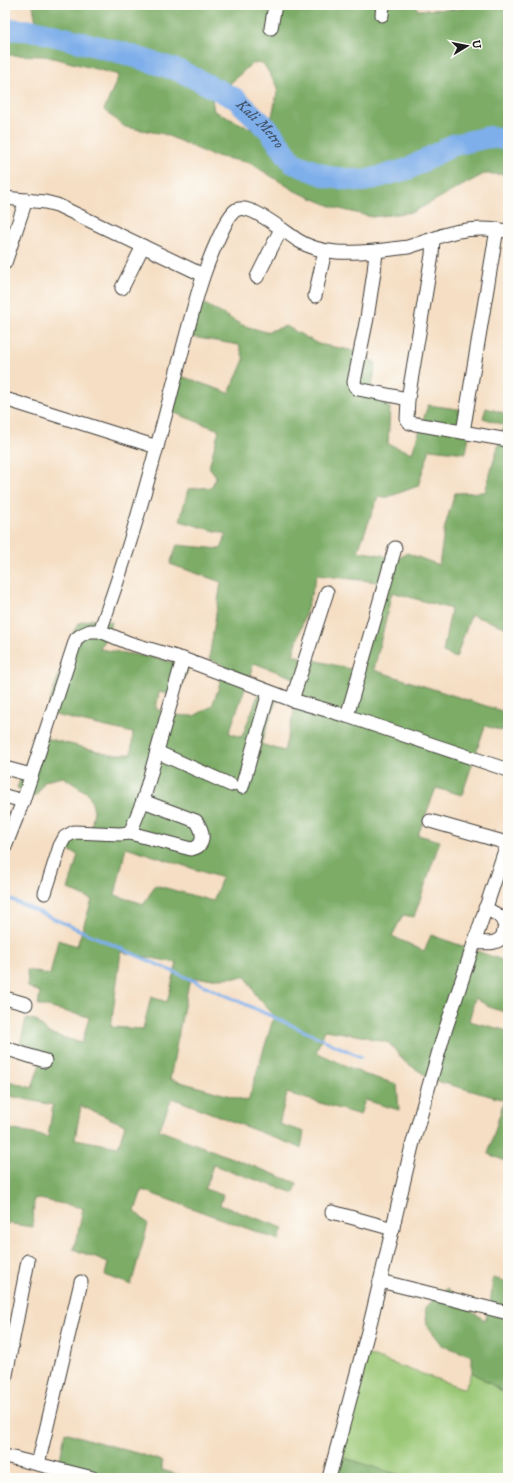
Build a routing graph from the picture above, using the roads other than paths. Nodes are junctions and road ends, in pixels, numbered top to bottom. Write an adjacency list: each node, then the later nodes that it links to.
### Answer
1 (275, 5): 2 (street)
2 (271, 28)
3 (5, 198): 4 (street)
4 (26, 200): 8 (street); 11 (street)
5 (281, 229): 9 (street); 12 (street); 13 (street)
6 (502, 230): 7 (street); 18 (street)
7 (433, 239): 10 (street); 17 (street)
8 (143, 246): 12 (street); 14 (street)
9 (326, 251): 10 (street); 15 (street)
10 (376, 251): 17 (street)
11 (5, 263)
12 (203, 275): 20 (street)
13 (257, 277)
14 (122, 288)
15 (315, 296)
16 (5, 399): 20 (street)
17 (408, 399): 18 (street)
18 (463, 432): 19 (street)
19 (508, 440)
20 (157, 447): 23 (street)
21 (395, 548): 27 (street)
22 (327, 592): 26 (street)
23 (100, 631): 24 (street); 31 (street)
24 (183, 659): 25 (street); 28 (street)
25 (269, 692): 26 (street); 28 (street)
26 (292, 700): 27 (street)
27 (347, 716): 30 (street)
28 (157, 752): 34 (street)
29 (5, 768): 31 (street)
30 (508, 770)
31 (31, 775): 33 (street)
32 (5, 796): 33 (street)
33 (23, 801): 38 (street)
34 (143, 801): 36 (street); 36 (street)
35 (430, 821): 37 (street)
36 (130, 833): 39 (street)
37 (508, 842): 40 (street)
38 (5, 847)
39 (45, 893)
40 (485, 908): 41 (street); 41 (street)
41 (474, 942): 47 (street)
42 (5, 998): 43 (street)
43 (26, 1004)
44 (5, 1048): 45 (street)
45 (45, 1061)
46 (332, 1212): 47 (street)
47 (393, 1228): 49 (street)
48 (28, 1261): 52 (street)
49 (380, 1281): 51 (street); 56 (street)
50 (81, 1282): 54 (street)
51 (508, 1313)
52 (5, 1380)
53 (5, 1456): 54 (street)
54 (38, 1464): 55 (street)
55 (93, 1478)
56 (328, 1478)

